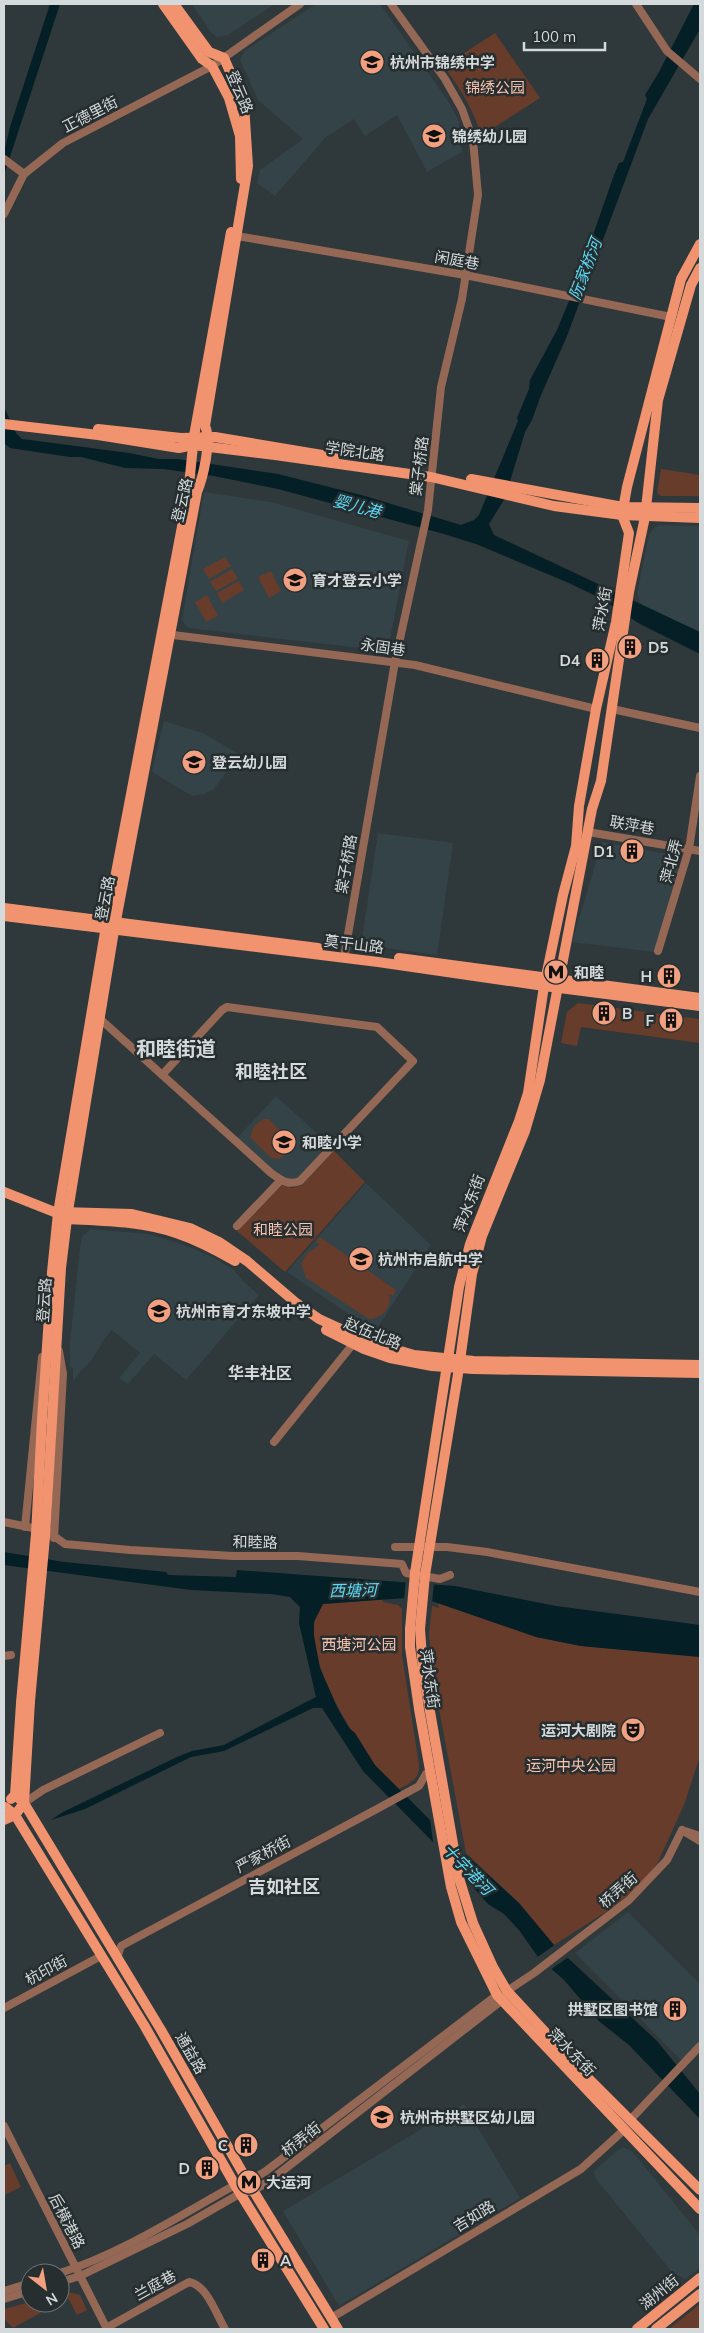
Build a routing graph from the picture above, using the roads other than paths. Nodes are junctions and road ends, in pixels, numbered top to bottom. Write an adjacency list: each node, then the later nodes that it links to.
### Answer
1 (163, 4): 7 (main road, 登云路)
2 (174, 4): 6 (main road, 登云路)
3 (300, 4): 6 (street, 正德里街)
4 (391, 4): 15 (street, 棠子桥路)
5 (636, 4): 8 (street)
6 (224, 58): 7 (street, 正德里街); 12 (main road, 登云路)
7 (212, 66): 10 (street, 正德里街); 18 (main road, 登云路)
8 (700, 79)
9 (4, 159): 10 (street)
10 (24, 174): 11 (street, 正德里街)
11 (4, 214)
12 (237, 236): 15 (street, 闲庭巷); 19 (main road, 登云路)
13 (700, 244): 16 (main road, 萍水街)
14 (700, 268): 23 (main road, 萍水街)
15 (465, 275): 16 (street, 闲庭巷); 20 (street, 棠子桥路)
16 (671, 316): 22 (main road, 萍水街)
17 (8, 421): 18 (main road, 学院北路)
18 (194, 441): 19 (main road, 学院北路); 27 (main road, 登云路)
19 (207, 442): 20 (main road, 学院北路); 27 (main road, 登云路)
20 (432, 474): 22 (main road, 学院北路); 28 (street, 棠子桥路)
21 (700, 508): 23 (main road, 学院北路)
22 (623, 511): 23 (main road, 学院北路); 25 (main road, 萍水街)
23 (645, 512): 24 (main road, 学院北路); 25 (main road, 萍水街)
24 (700, 518)
25 (625, 590): 26 (main road, 萍水街)
26 (620, 623): 29 (main road, 萍水街); 30 (main road, 萍水街)
27 (166, 634): 28 (street, 永固巷); 38 (main road, 登云路)
28 (396, 662): 29 (street, 永固巷); 40 (street, 棠子桥路)
29 (596, 709): 41 (main road, 萍水街)
30 (612, 709): 31 (street); 33 (main road, 萍水街)
31 (700, 728)
32 (700, 776): 34 (street, 萍北弄)
33 (588, 832): 34 (street, 联萍巷); 42 (main road, 萍水街)
34 (690, 849): 35 (street, 联萍巷); 39 (street, 萍北弄)
35 (700, 851)
36 (4, 908): 38 (main road, 莫干山路)
37 (4, 916): 38 (main road, 莫干山路)
38 (111, 925): 40 (main road, 莫干山路); 41 (main road, 莫干山路); 45 (main road, 登云路); 49 (main road, 登云路)
39 (658, 951)
40 (345, 952): 41 (main road, 莫干山路)
41 (545, 981): 42 (main road, 莫干山路); 53 (main road, 萍水东街)
42 (558, 983): 43 (main road, 莫干山路); 44 (main road, 莫干山路); 54 (main road, 萍水东街)
43 (700, 998)
44 (700, 1006)
45 (99, 1018): 46 (street); 49 (main road, 登云路)
46 (162, 1075): 47 (street); 47 (street)
47 (281, 1180): 50 (street)
48 (4, 1192): 49 (main road)
49 (64, 1214): 51 (main road, 登云路); 52 (main road, 赵伍北路); 53 (main road, 赵伍北路)
50 (237, 1226)
51 (52, 1331): 59 (street); 60 (street); 66 (main road, 登云路, bridge)
52 (353, 1344): 53 (main road, 赵伍北路); 57 (street)
53 (447, 1363): 54 (main road, 赵伍北路); 62 (main road, 萍水东街)
54 (459, 1364): 55 (main road, 赵伍北路); 56 (main road, 赵伍北路); 62 (main road, 萍水东街)
55 (700, 1364)
56 (700, 1373)
57 (274, 1442)
58 (4, 1522): 59 (street)
59 (25, 1526): 60 (street)
60 (54, 1538): 63 (street, 和睦路)
61 (395, 1547): 62 (street)
62 (424, 1547): 64 (street); 65 (main road, 萍水东街, bridge)
63 (450, 1575)
64 (700, 1592)
65 (415, 1629): 68 (main road, 萍水东街); 74 (main road, 萍水东街)
66 (26, 1702): 71 (main road, 登云路); 72 (main road, 登云路)
67 (160, 1733): 72 (street)
68 (431, 1771): 69 (street, 严家桥街); 70 (main road, 萍水东街)
69 (419, 1786): 70 (street); 82 (street, 严家桥街)
70 (435, 1793): 74 (main road, 萍水东街)
71 (15, 1795): 72 (main road, 通益路); 73 (main road)
72 (24, 1803): 75 (main road); 81 (main road, 通益路)
73 (4, 1807): 75 (main road, 通益路)
74 (442, 1808): 80 (main road, 萍水东街)
75 (15, 1815): 76 (main road); 83 (main road, 通益路)
76 (4, 1820)
77 (682, 1830): 78 (street); 79 (street); 85 (street, 桥弄街)
78 (700, 1836)
79 (700, 1841)
80 (461, 1903): 85 (main road, 萍水东街); 86 (main road, 萍水东街)
81 (106, 1940): 82 (street); 84 (main road, 通益路)
82 (121, 1946): 84 (street)
83 (102, 1956): 87 (street, 杭印街); 93 (main road, 通益路)
84 (117, 1958): 92 (main road, 通益路)
85 (507, 1991): 86 (street, 桥弄街); 89 (main road, 萍水东街)
86 (499, 1998): 91 (main road, 萍水东街); 92 (street, 桥弄街)
87 (4, 2008)
88 (700, 2046): 89 (street)
89 (631, 2119): 94 (main road, 萍水东街)
90 (4, 2126): 96 (street, 后横港路)
91 (625, 2129): 95 (main road, 萍水东街); 106 (street, 吉如路)
92 (250, 2186): 93 (street, 桥弄街); 106 (main road, 通益路)
93 (238, 2189): 96 (street, 桥弄街); 98 (street, 桥弄街); 109 (main road, 通益路)
94 (700, 2190)
95 (700, 2208)
96 (76, 2268): 97 (street, 桥弄街); 98 (street, 后横港路)
97 (70, 2270)
98 (80, 2276): 100 (street, 桥弄街); 107 (street, 后横港路)
99 (700, 2278): 111 (main road, 湖州街)
100 (70, 2279)
101 (20, 2286): 102 (street)
102 (4, 2291)
103 (20, 2294): 105 (street)
104 (700, 2294): 112 (main road, 湖州街)
105 (4, 2299)
106 (331, 2318): 110 (main road, 通益路)
107 (106, 2329): 108 (street, 兰庭巷)
108 (225, 2329)
109 (324, 2329)
110 (338, 2329)
111 (637, 2329)
112 (656, 2329)

